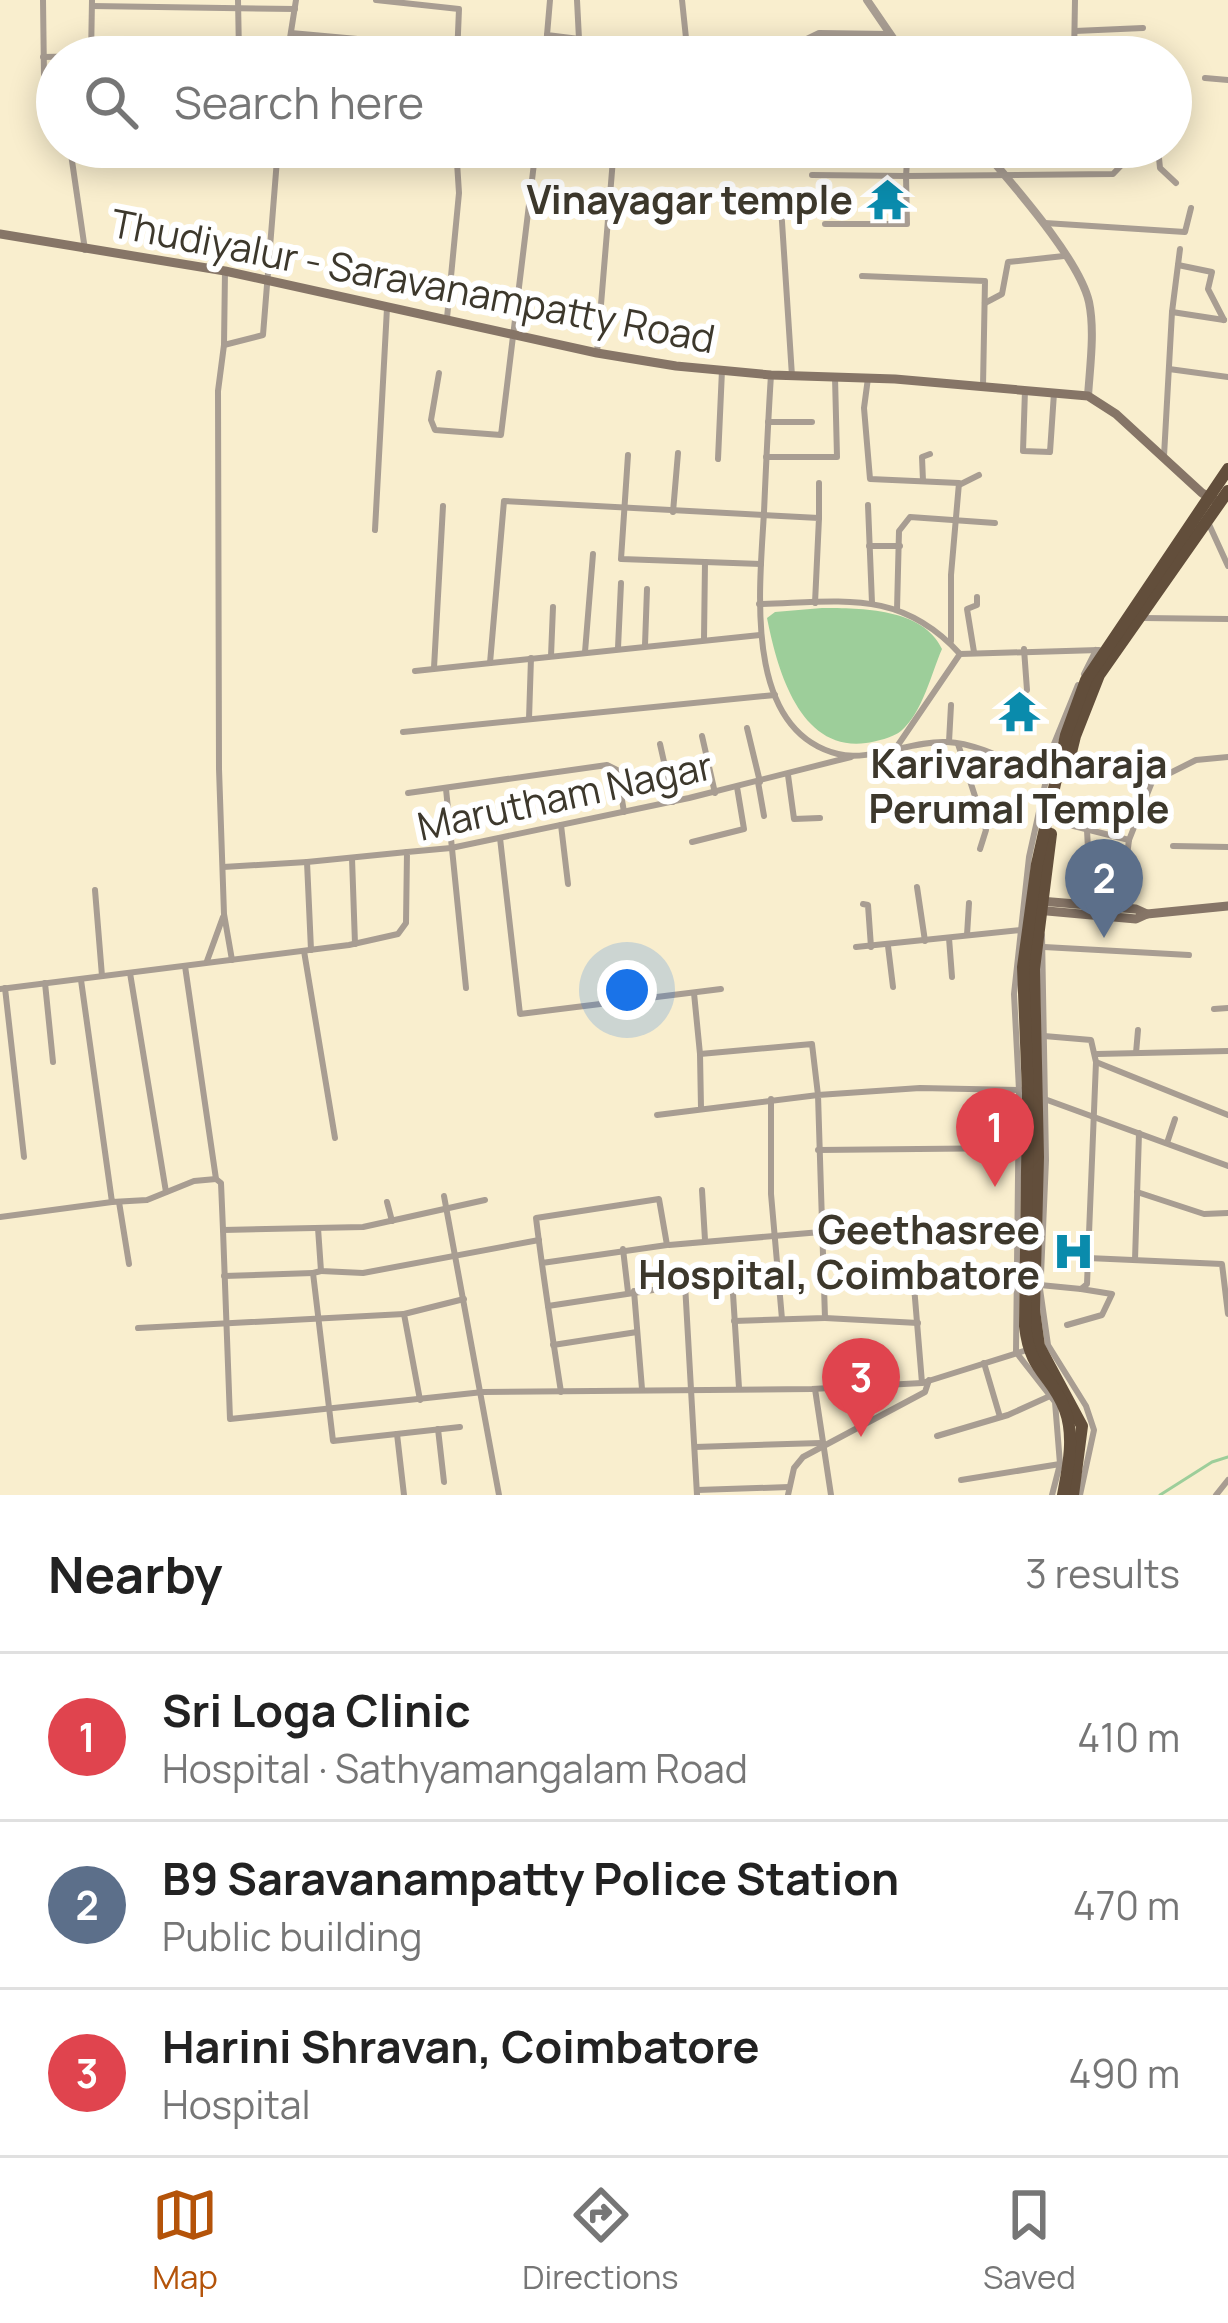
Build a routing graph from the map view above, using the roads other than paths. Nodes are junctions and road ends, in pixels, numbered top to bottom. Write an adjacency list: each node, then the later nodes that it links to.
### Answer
1 (43, 0): 16 (street)
2 (376, 0): 21 (street)
3 (550, 0): 15 (street)
4 (577, 0): 23 (street)
5 (682, 0): 24 (street)
6 (867, 0): 14 (street)
7 (1075, 0): 12 (street)
8 (92, 3): 9 (street); 17 (street)
9 (238, 3): 10 (street); 18 (street)
10 (295, 4): 13 (street)
11 (1143, 28): 12 (street)
12 (1075, 32): 26 (street)
13 (291, 33): 19 (street); 20 (street)
14 (890, 34): 25 (street)
15 (547, 35): 22 (street)
16 (43, 36)
17 (91, 36)
18 (239, 36)
19 (290, 36)
20 (317, 36)
21 (458, 36)
22 (555, 36)
23 (579, 36)
24 (686, 36)
25 (813, 36)
26 (1075, 36)
27 (1205, 78): 28 (street)
28 (1228, 80)
29 (73, 168): 50 (street)
30 (277, 168): 55 (street)
31 (457, 168): 59 (street)
32 (534, 168): 43 (street)
33 (612, 168): 45 (street)
34 (907, 168): 39 (street)
35 (1000, 168): 40 (street)
36 (1119, 168): 40 (street)
37 (1160, 168): 41 (street)
38 (812, 175): 39 (street)
39 (907, 176): 40 (street); 46 (street)
40 (1008, 177): 47 (street)
41 (1176, 183)
42 (780, 190): 68 (street)
43 (530, 208): 45 (street); 61 (street)
44 (1191, 208): 47 (street)
45 (608, 214): 63 (street)
46 (825, 224)
47 (1041, 224): 51 (street)
48 (0, 234): 50 (main road, Thudiyalur - Saravanampatty Road)
49 (1180, 249): 52 (street)
50 (85, 250): 53 (main road, Thudiyalur - Saravanampatty Road)
51 (1064, 256): 56 (street); 75 (street)
52 (1178, 265): 58 (street); 60 (street)
53 (225, 271): 55 (main road, Thudiyalur - Saravanampatty Road); 62 (street)
54 (862, 276): 56 (street)
55 (269, 280): 57 (main road, Thudiyalur - Saravanampatty Road); 62 (street)
56 (985, 303): 72 (street)
57 (388, 305): 59 (main road, Thudiyalur - Saravanampatty Road); 99 (street)
58 (1172, 312): 60 (street); 64 (street)
59 (447, 318): 61 (main road, Thudiyalur - Saravanampatty Road)
60 (1226, 320)
61 (514, 334): 63 (main road, Thudiyalur - Saravanampatty Road); 66 (street)
62 (224, 345): 169 (street)
63 (597, 352): 65 (main road, Thudiyalur - Saravanampatty Road)
64 (1169, 368): 70 (street); 82 (street)
65 (722, 370): 67 (main road, Thudiyalur - Saravanampatty Road); 83 (street)
66 (439, 373)
67 (771, 375): 68 (main road, Thudiyalur - Saravanampatty Road); 76 (street)
68 (792, 376): 69 (main road, Thudiyalur - Saravanampatty Road)
69 (836, 377): 71 (main road, Thudiyalur - Saravanampatty Road); 81 (street)
70 (1228, 377)
71 (868, 378): 72 (main road, Thudiyalur - Saravanampatty Road); 86 (street)
72 (983, 386): 73 (main road, Thudiyalur - Saravanampatty Road)
73 (1025, 390): 74 (main road, Thudiyalur - Saravanampatty Road); 74 (street)
74 (1054, 393): 75 (main road, Thudiyalur - Saravanampatty Road)
75 (1088, 396): 82 (main road)
76 (768, 422): 77 (street); 81 (street)
77 (812, 422)
78 (677, 453): 93 (street)
79 (930, 454): 86 (street)
80 (628, 455): 92 (street)
81 (766, 457): 94 (street)
82 (1164, 457): 89 (main road)
83 (718, 459)
84 (1228, 469): 89 (highway)
85 (979, 475): 88 (street)
86 (922, 481): 88 (street)
87 (819, 483): 95 (street)
88 (959, 485): 97 (street)
89 (1219, 497): 96 (highway); 122 (highway)
90 (868, 505): 100 (street)
91 (443, 506): 129 (street)
92 (625, 508): 93 (street); 103 (street); 128 (street)
93 (674, 512): 94 (street)
94 (763, 517): 95 (street); 104 (street)
95 (819, 518): 109 (street)
96 (1207, 520): 105 (street); 114 (highway)
97 (956, 521): 98 (street); 101 (street); 118 (street)
98 (994, 523)
99 (375, 530)
100 (869, 546): 101 (street); 110 (street)
101 (900, 547): 113 (street)
102 (593, 554): 123 (street)
103 (705, 562): 104 (street); 117 (street)
104 (761, 564): 111 (street)
105 (1228, 566)
106 (621, 583): 120 (street)
107 (647, 589): 119 (street)
108 (977, 597): 124 (street)
109 (815, 603): 110 (street); 111 (street)
110 (872, 603): 113 (street)
111 (760, 604): 116 (street)
112 (553, 608): 126 (street)
113 (897, 610): 118 (street)
114 (1140, 618): 115 (street); 156 (highway)
115 (1228, 620)
116 (760, 635): 117 (street); 132 (street)
117 (704, 639): 119 (street)
118 (951, 644): 125 (street)
119 (645, 645): 120 (street)
120 (618, 648): 123 (street)
121 (1024, 649): 122 (street); 124 (street); 131 (street)
122 (1100, 650): 145 (highway)
123 (585, 652): 126 (street)
124 (974, 653): 125 (street)
125 (960, 654): 140 (street)
126 (551, 656): 127 (street)
127 (531, 658): 128 (street); 134 (street)
128 (490, 663): 129 (street)
129 (434, 668): 130 (street)
130 (415, 671)
131 (1027, 690)
132 (775, 695): 134 (street); 141 (street)
133 (951, 705): 139 (street)
134 (529, 719): 136 (street)
135 (747, 728): 146 (street)
136 (403, 732)
137 (702, 736): 151 (street)
138 (660, 743): 152 (street)
139 (954, 743): 140 (street); 145 (street); 165 (street)
140 (896, 748): 141 (street)
141 (851, 757): 144 (street, Marutham Nagar)
142 (1228, 758): 147 (street)
143 (1119, 767): 147 (street)
144 (788, 775): 146 (street, Marutham Nagar); 155 (street)
145 (1052, 780): 177 (highway); 181 (street)
146 (759, 782): 148 (street, Marutham Nagar); 154 (street)
147 (1152, 782): 160 (street)
148 (737, 787): 151 (street, Marutham Nagar); 161 (street)
149 (446, 789): 150 (street); 153 (street); 163 (street)
150 (409, 793)
151 (715, 793): 152 (street, Marutham Nagar)
152 (673, 802): 153 (street, Marutham Nagar)
153 (624, 812): 157 (street, Marutham Nagar)
154 (764, 816)
155 (820, 818)
156 (1054, 821): 158 (street); 177 (highway)
157 (561, 825): 159 (street, Marutham Nagar); 171 (street)
158 (1087, 830): 160 (street); 170 (street)
159 (500, 838): 163 (street, Marutham Nagar); 204 (street)
160 (1129, 840): 170 (street)
161 (692, 842)
162 (1173, 846): 164 (street)
163 (451, 848): 166 (street, Marutham Nagar); 202 (street)
164 (1228, 848)
165 (980, 849)
166 (407, 852): 167 (street); 185 (street, Marutham Nagar)
167 (352, 858): 168 (street); 185 (street)
168 (307, 862): 169 (street); 190 (street)
169 (223, 867): 179 (street)
170 (1111, 876): 178 (street)
171 (568, 884)
172 (917, 887): 184 (street)
173 (95, 890): 196 (street)
174 (969, 903): 182 (street)
175 (863, 904): 186 (street)
176 (1228, 906): 180 (main road)
177 (1037, 908): 178 (main road); 180 (main road); 189 (street); 214 (highway)
178 (1111, 908): 180 (main road)
179 (224, 914): 192 (street); 193 (street)
180 (1147, 914)
181 (1021, 930): 182 (street); 214 (street)
182 (968, 935): 183 (street)
183 (949, 938): 184 (street); 197 (street)
184 (925, 941): 187 (street)
185 (356, 944): 190 (street, Marutham Nagar)
186 (871, 946): 187 (street); 188 (street)
187 (888, 946): 200 (street)
188 (856, 947)
189 (1044, 947): 191 (street); 208 (street)
190 (307, 951): 192 (street, Marutham Nagar); 223 (street)
191 (1189, 956)
192 (232, 960): 193 (street, Marutham Nagar)
193 (206, 963): 194 (street, Marutham Nagar)
194 (185, 966): 195 (street, Marutham Nagar); 229 (street)
195 (130, 973): 196 (street, Marutham Nagar); 231 (street)
196 (102, 976): 198 (street, Marutham Nagar)
197 (952, 976)
198 (81, 979): 199 (street, Marutham Nagar); 235 (street)
199 (45, 983): 201 (street, Marutham Nagar); 213 (street)
200 (893, 987)
201 (3, 988): 227 (street)
202 (466, 988)
203 (721, 989): 204 (street)
204 (694, 993): 211 (street)
205 (1228, 1008): 206 (street)
206 (1214, 1009)
207 (1138, 1030): 210 (street)
208 (1044, 1036): 212 (street); 214 (street)
209 (1228, 1051): 210 (street)
210 (1136, 1053): 212 (street)
211 (700, 1054): 215 (street); 217 (street)
212 (1096, 1058): 219 (street); 220 (street)
213 (53, 1062)
214 (1032, 1094): 215 (street); 220 (street); 225 (street); 258 (street); 276 (highway)
215 (818, 1095): 216 (street); 226 (street)
216 (771, 1099): 217 (street); 244 (street)
217 (701, 1108): 218 (street)
218 (657, 1115)
219 (1228, 1115)
220 (1093, 1116): 222 (street); 250 (street)
221 (1175, 1119): 224 (street)
222 (1139, 1132): 224 (street); 232 (street)
223 (335, 1138)
224 (1167, 1143): 228 (street)
225 (1019, 1148): 226 (street); 276 (street)
226 (818, 1150): 243 (street)
227 (24, 1157)
228 (1228, 1166)
229 (216, 1179): 231 (street); 242 (street)
230 (702, 1190): 246 (street)
231 (166, 1192): 235 (street)
232 (1137, 1192): 238 (street); 251 (street)
233 (444, 1196): 237 (street)
234 (485, 1200): 237 (street)
235 (115, 1202): 239 (street); 254 (street)
236 (387, 1202): 240 (street)
237 (446, 1208): 240 (street); 249 (street)
238 (1228, 1213)
239 (0, 1217)
240 (392, 1221): 241 (street)
241 (318, 1228): 242 (street); 255 (street)
242 (223, 1230): 256 (street)
243 (821, 1232): 244 (street); 267 (street)
244 (774, 1235): 246 (street); 268 (street)
245 (538, 1240): 247 (street); 249 (street); 252 (street)
246 (705, 1240): 247 (street)
247 (667, 1245): 248 (street)
248 (622, 1249): 252 (street); 261 (street)
249 (456, 1256): 255 (street); 262 (street)
250 (1088, 1258): 251 (street); 260 (street)
251 (1135, 1260): 253 (street)
252 (542, 1263): 263 (street)
253 (1225, 1263): 265 (street)
254 (129, 1264)
255 (317, 1272): 256 (street); 266 (street)
256 (224, 1276): 270 (street)
257 (685, 1284): 261 (street); 269 (street); 280 (street)
258 (1040, 1285): 260 (street); 306 (street)
259 (914, 1286): 271 (street)
260 (1081, 1289): 272 (street)
261 (631, 1292): 263 (street); 274 (street)
262 (464, 1299): 264 (street); 283 (street)
263 (548, 1306): 275 (street)
264 (404, 1314): 266 (street); 286 (street)
265 (1228, 1314)
266 (319, 1318): 270 (street); 287 (street)
267 (825, 1318): 268 (street); 271 (street)
268 (782, 1319): 269 (street)
269 (734, 1321): 281 (street)
270 (226, 1323): 273 (street); 287 (street)
271 (918, 1323): 278 (street)
272 (1067, 1325)
273 (138, 1328)
274 (637, 1332): 275 (street); 282 (street)
275 (554, 1345): 284 (street)
276 (1028, 1349): 277 (street); 285 (street); 305 (highway); 306 (highway)
277 (984, 1363): 278 (street); 288 (street)
278 (926, 1381): 279 (street); 293 (street)
279 (815, 1389): 281 (street); 293 (street)
280 (692, 1390): 281 (street); 282 (street); 294 (street)
281 (739, 1390)
282 (643, 1391): 284 (street)
283 (482, 1392): 284 (street); 286 (street); 302 (street)
284 (561, 1392)
285 (1050, 1396): 288 (street); 295 (street)
286 (420, 1400): 287 (street)
287 (330, 1409): 291 (street)
288 (1000, 1417): 292 (street)
289 (460, 1427): 290 (street)
290 (438, 1429): 291 (street); 298 (street)
291 (397, 1434): 301 (street)
292 (938, 1436)
293 (822, 1444): 294 (street); 299 (street); 303 (street)
294 (694, 1447): 300 (street)
295 (1060, 1464): 296 (street); 304 (street)
296 (961, 1480)
297 (1228, 1480): 307 (street)
298 (444, 1482)
299 (789, 1491): 300 (street)
300 (697, 1492)
301 (404, 1495)
302 (498, 1495)
303 (831, 1495)
304 (1052, 1495)
305 (1063, 1495)
306 (1076, 1495)
307 (1216, 1495)

